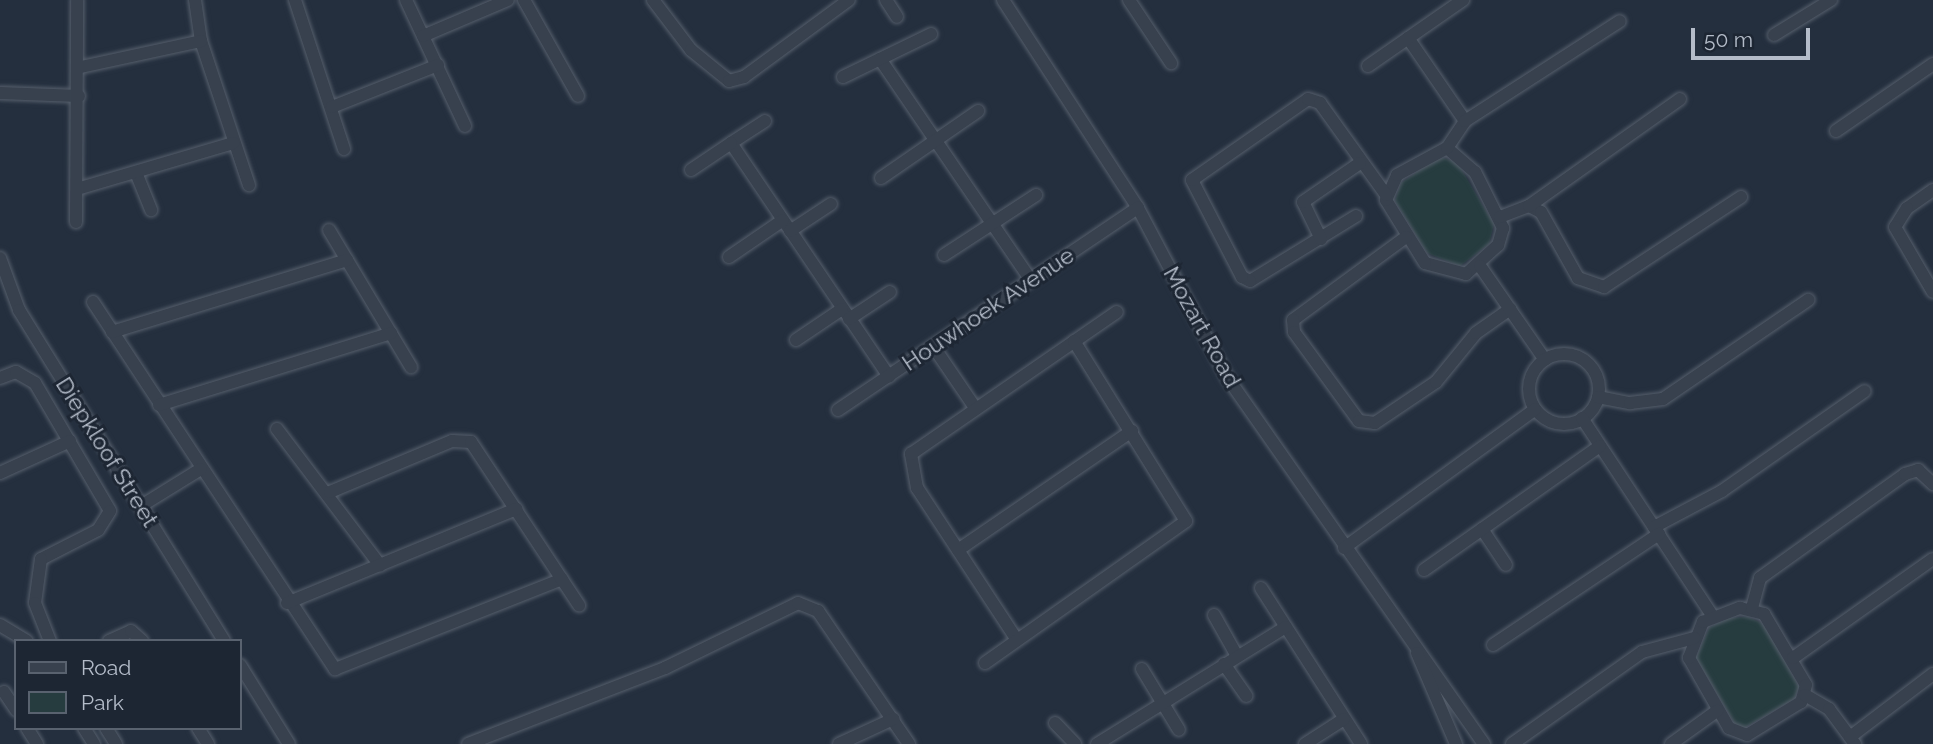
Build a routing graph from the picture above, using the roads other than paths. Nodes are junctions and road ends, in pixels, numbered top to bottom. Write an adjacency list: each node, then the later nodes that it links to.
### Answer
1 (77, 0): 26 (street)
2 (195, 0): 20 (street)
3 (295, 0): 32 (street)
4 (406, 0): 18 (street)
5 (508, 0): 18 (street)
6 (524, 0): 30 (street)
7 (653, 0): 8 (street)
8 (849, 0)
9 (886, 0): 14 (street)
10 (1003, 0): 55 (street, Mozart Road)
11 (1129, 0): 22 (street)
12 (1463, 0): 19 (street)
13 (1831, 0): 17 (street)
14 (897, 17)
15 (1620, 21): 35 (street)
16 (931, 34): 21 (street)
17 (1774, 35)
18 (423, 36): 24 (street)
19 (1408, 38): 25 (street); 35 (street)
20 (201, 41): 26 (street); 39 (street)
21 (880, 59): 27 (street); 38 (street)
22 (1171, 63)
23 (1933, 64): 37 (street)
24 (438, 65): 32 (street); 36 (street)
25 (1368, 66)
26 (80, 67): 29 (street)
27 (844, 77)
28 (0, 93): 29 (street)
29 (79, 96): 48 (street)
30 (578, 96)
31 (1680, 99): 54 (street)
32 (332, 107): 42 (street)
33 (978, 111): 38 (street)
34 (765, 121): 40 (street)
35 (1465, 121): 41 (street)
36 (465, 126)
37 (1836, 131)
38 (936, 141): 46 (street); 60 (street)
39 (233, 143): 45 (street); 47 (street)
40 (731, 143): 44 (street); 61 (street)
41 (1447, 148): 51 (street); 58 (street)
42 (344, 149)
43 (1360, 163): 51 (street); 64 (street); 64 (street)
44 (691, 170)
45 (137, 175): 48 (street); 56 (street)
46 (881, 178)
47 (249, 185)
48 (77, 189): 59 (street)
49 (1933, 190): 72 (street)
50 (1036, 195): 60 (street)
51 (1386, 195): 63 (street)
52 (1741, 197): 54 (street)
53 (831, 204): 61 (street)
54 (1530, 206): 58 (street)
55 (1138, 208): 70 (street, Houwhoek Avenue); 106 (street, Mozart Road)
56 (151, 210)
57 (1356, 216): 64 (street)
58 (1500, 217): 69 (street)
59 (76, 222)
60 (993, 223): 65 (street); 70 (street)
61 (787, 226): 66 (street); 77 (street)
62 (329, 230): 68 (street)
63 (1406, 237): 69 (street); 75 (street)
64 (1321, 239)
65 (944, 255)
66 (729, 257)
67 (0, 258): 102 (street, Diepkloof Street)
68 (347, 260): 78 (street); 79 (street)
69 (1480, 266): 75 (street)
70 (1031, 280): 82 (street, Houwhoek Avenue)
71 (890, 292): 77 (street)
72 (1933, 292)
73 (1808, 300): 88 (street)
74 (93, 302): 78 (street)
75 (1510, 309): 83 (street)
76 (1117, 312): 81 (street)
77 (846, 314): 80 (street); 85 (street)
78 (112, 332): 89 (street)
79 (391, 333): 84 (street); 89 (street)
80 (796, 340)
81 (1074, 341): 90 (street); 95 (street)
82 (933, 346): 85 (street, Houwhoek Avenue); 90 (street)
83 (1545, 360): 88 (street); 91 (street)
84 (411, 367)
85 (889, 376): 92 (street, Houwhoek Avenue)
86 (0, 378): 96 (street)
87 (1865, 391): 105 (street)
88 (1598, 397): 93 (street)
89 (159, 405): 98 (street)
90 (976, 409): 107 (street)
91 (1535, 409): 93 (street); 106 (street)
92 (838, 410)
93 (1583, 418): 97 (street)
94 (277, 429): 101 (street)
95 (1132, 431): 107 (street); 127 (street)
96 (70, 441): 99 (street); 123 (street)
97 (1600, 446): 104 (street); 105 (street)
98 (201, 469): 102 (street); 114 (street)
99 (0, 473)
100 (1933, 484): 116 (street)
101 (330, 492): 103 (street); 109 (street)
102 (141, 506): 126 (street, Diepkloof Street)
103 (516, 509): 109 (street); 112 (street)
104 (1482, 529): 110 (street); 111 (street)
105 (1656, 531): 117 (street); 128 (street)
106 (1345, 548): 129 (street, Mozart Road)
107 (958, 550): 127 (street)
108 (1933, 559): 131 (street)
109 (380, 565): 114 (street)
110 (1506, 565)
111 (1424, 570)
112 (562, 579): 114 (street); 115 (street)
113 (1261, 588): 120 (street)
114 (287, 603)
115 (579, 605)
116 (1752, 608): 117 (street); 131 (street)
117 (1711, 614): 121 (street)
118 (1214, 615): 130 (street)
119 (0, 625): 122 (street)
120 (1286, 627): 130 (street); 144 (street)
121 (1694, 638): 142 (street); 159 (street)
122 (24, 639)
123 (49, 639)
124 (113, 639): 125 (street)
125 (140, 639)
126 (224, 639)
127 (1017, 640): 132 (street)
128 (1493, 645)
129 (1414, 646): 157 (street, Mozart Road); 158 (street, Mozart Road)
130 (1237, 656): 133 (street)
131 (1793, 658): 138 (street)
132 (985, 663)
133 (1224, 664): 139 (street); 140 (street)
134 (242, 668): 149 (street)
135 (1142, 669): 140 (street)
136 (1933, 674): 148 (street)
137 (4, 692): 141 (street)
138 (1805, 695): 147 (street); 148 (street)
139 (1246, 696)
140 (1162, 702): 146 (street); 154 (street)
141 (14, 707)
142 (1717, 711): 147 (street); 160 (street)
143 (893, 719): 150 (street); 151 (street); 152 (street)
144 (1344, 719): 155 (street); 156 (street)
145 (1055, 723): 153 (street)
146 (1180, 730)
147 (1757, 739)
148 (1853, 740)
149 (289, 744)
150 (468, 744)
151 (839, 744)
152 (909, 744)
153 (1075, 744)
154 (1097, 744)
155 (1305, 744)
156 (1361, 744)
157 (1456, 744)
158 (1484, 744)
159 (1512, 744)
160 (1671, 744)

